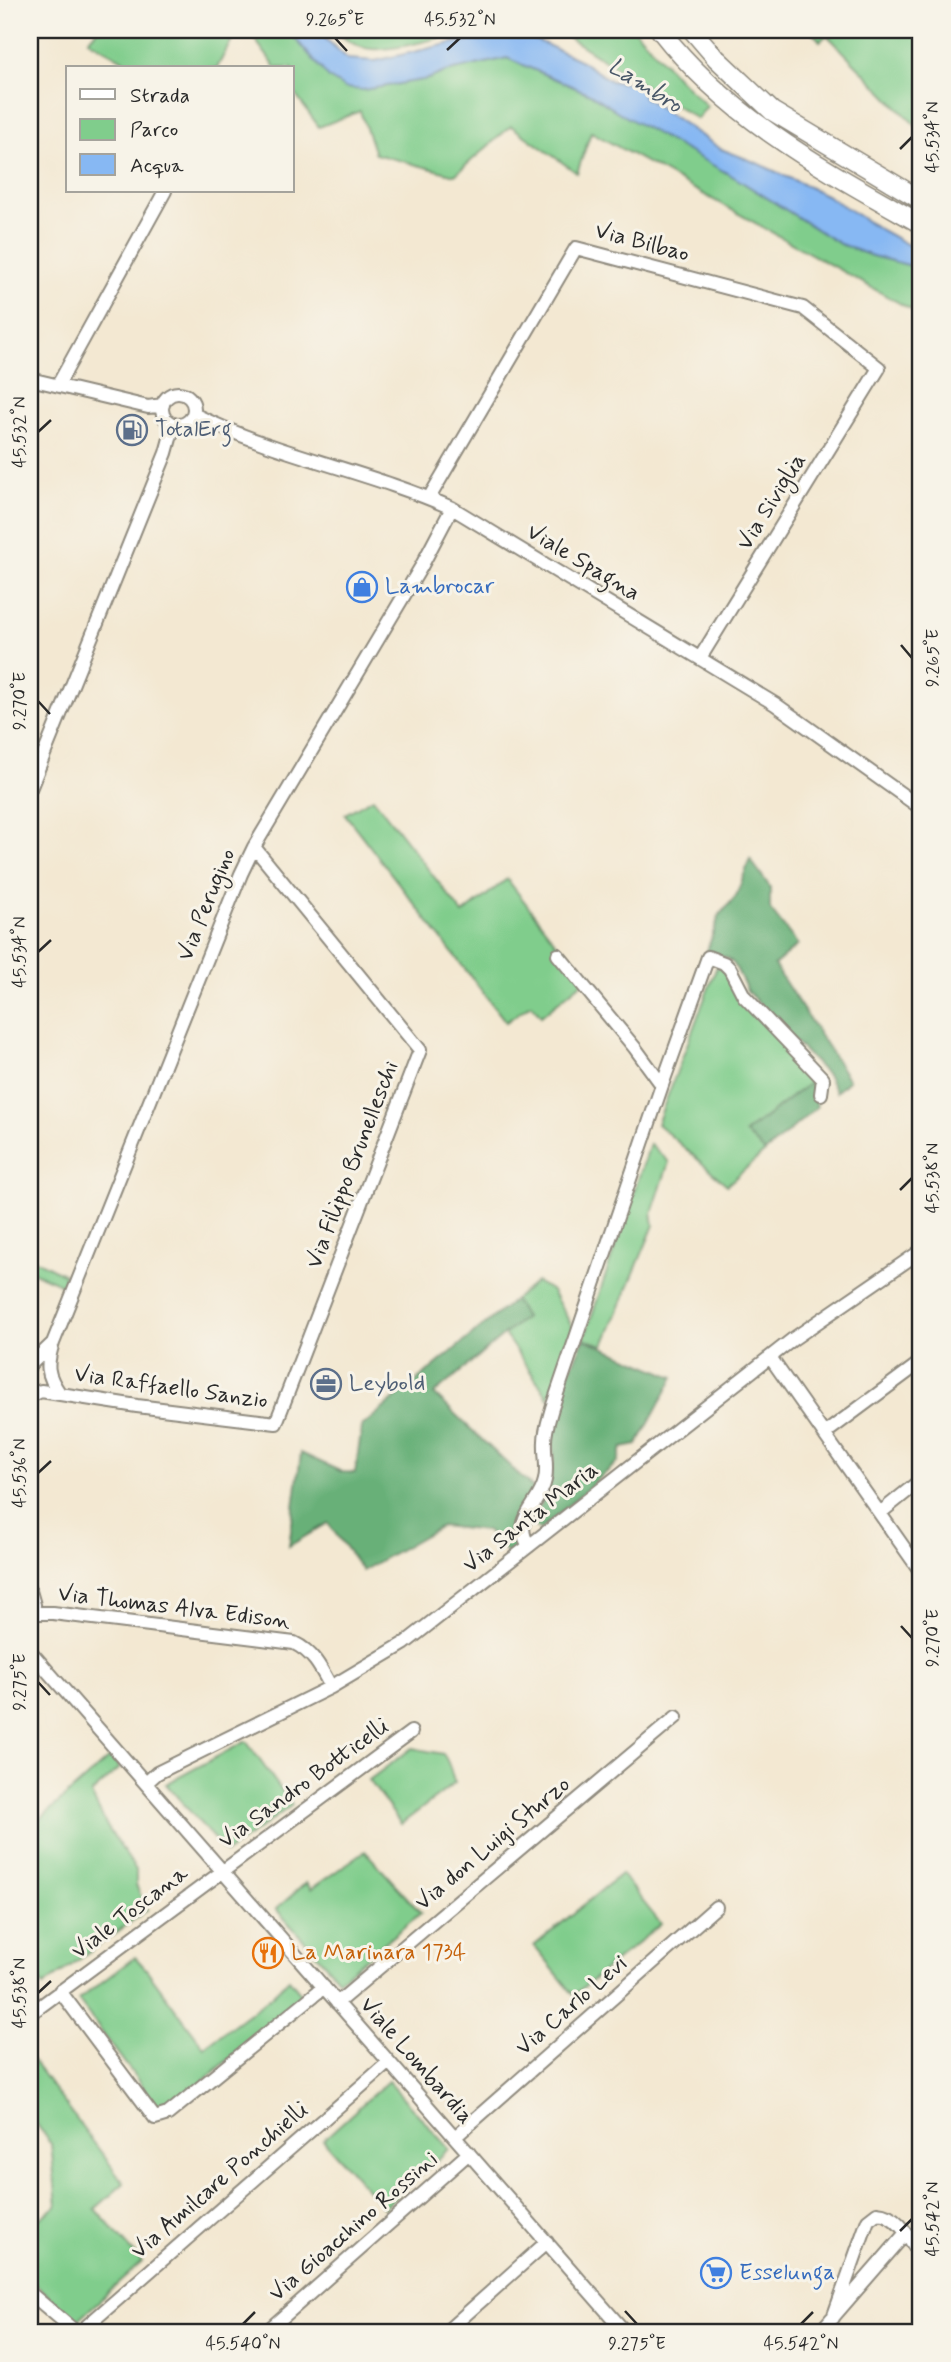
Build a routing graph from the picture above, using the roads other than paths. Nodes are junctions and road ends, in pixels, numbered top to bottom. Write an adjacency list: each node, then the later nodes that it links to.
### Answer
1 (660, 30): 5 (highway)
2 (692, 30): 4 (highway)
3 (164, 192): 8 (street)
4 (921, 200)
5 (921, 224)
6 (879, 368): 12 (street, Via Bilbao); 14 (street, Via Siviglia)
7 (30, 379): 8 (street, Viale Spagna)
8 (58, 386): 9 (street, Viale Spagna)
9 (163, 405): 10 (street, Viale Spagna); 11 (street)
10 (193, 414): 11 (street); 12 (street, Viale Spagna)
11 (174, 424): 15 (street)
12 (429, 498): 13 (street, Viale Spagna)
13 (452, 508): 14 (street, Viale Spagna); 17 (street, Via Perugino)
14 (700, 659): 16 (street, Viale Spagna)
15 (30, 789)
16 (921, 808)
17 (254, 847): 22 (street, Via Perugino); 28 (street, Via Filippo Brunelleschi)
18 (558, 955): 19 (street)
19 (662, 1085): 20 (street); 32 (street)
20 (821, 1094)
21 (921, 1251): 23 (street, Via Santa Maria)
22 (53, 1343): 25 (street, Via Perugino); 26 (street, Via Perugino)
23 (770, 1357): 29 (street); 32 (street, Via Santa Maria)
24 (921, 1362): 29 (street)
25 (30, 1364)
26 (60, 1394): 27 (street); 28 (street, Via Raffaello Sanzio)
27 (30, 1396)
28 (276, 1423)
29 (824, 1433): 31 (street)
30 (921, 1480): 31 (street)
31 (880, 1513): 33 (street)
32 (529, 1546): 37 (street, Via Santa Maria)
33 (921, 1572)
34 (30, 1591): 35 (street)
35 (31, 1615): 37 (street, Via Thomas Alva Edison)
36 (32, 1652): 40 (street, Viale Lombardia)
37 (331, 1687): 40 (street, Via Santa Maria)
38 (676, 1717): 45 (street, Via don Luigi Sturzo)
39 (411, 1732): 41 (street, Via Sandro Botticelli)
40 (146, 1783): 41 (street, Viale Lombardia)
41 (222, 1870): 43 (street, Viale Lombardia); 44 (street, Viale Toscana)
42 (716, 1907): 48 (street, Via Carlo Levi)
43 (324, 1987): 44 (street); 45 (street, Viale Lombardia)
44 (60, 1991): 46 (street, Viale Toscana)
45 (337, 2003): 47 (street, Viale Lombardia)
46 (30, 2014)
47 (389, 2062): 48 (street, Viale Lombardia); 55 (street, Via Amilcare Ponchielli)
48 (455, 2137): 49 (street, Viale Lombardia)
49 (469, 2153): 51 (street, Viale Lombardia); 56 (street, Via Gioacchino Rossini)
50 (905, 2234): 52 (street); 54 (street); 54 (street)
51 (547, 2242): 57 (street); 58 (street, Viale Lombardia)
52 (921, 2257)
53 (30, 2293): 55 (street)
54 (833, 2318): 59 (street)
55 (78, 2332)
56 (266, 2332)
57 (446, 2332)
58 (625, 2332)
59 (821, 2332)

